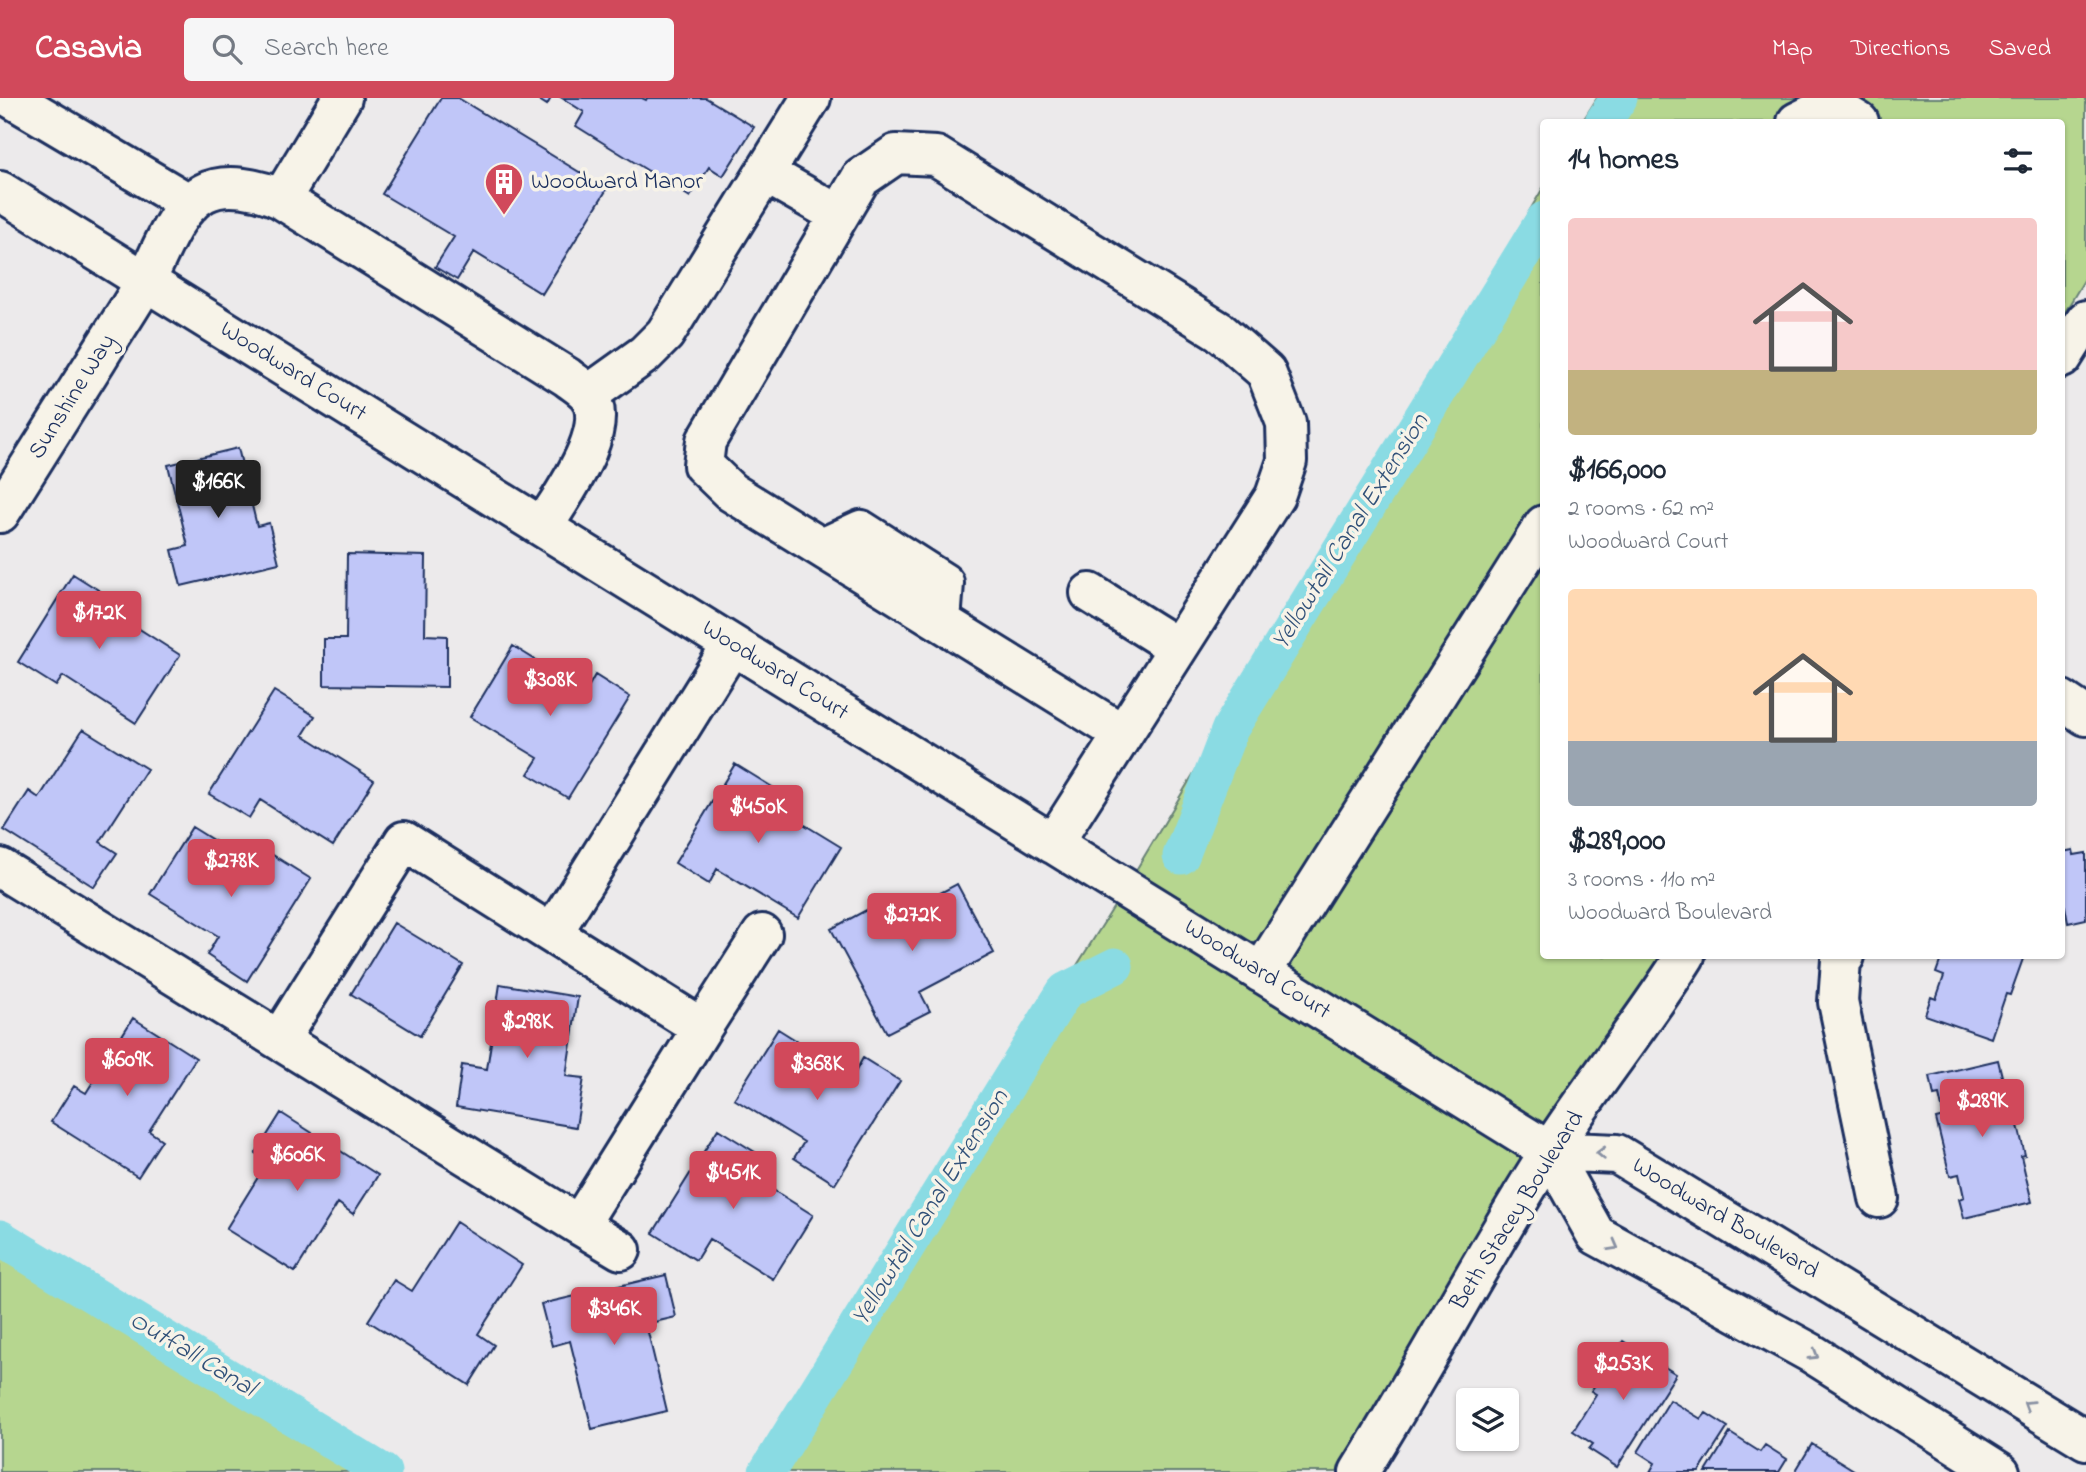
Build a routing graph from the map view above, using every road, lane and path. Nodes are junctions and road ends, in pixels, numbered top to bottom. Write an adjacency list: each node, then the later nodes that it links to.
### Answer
1 (11, 98): 9 (street)
2 (342, 98): 8 (street)
3 (811, 98): 6 (street)
4 (1803, 119): 5 (street)
5 (1855, 119)
6 (765, 173): 10 (street); 14 (street)
7 (0, 191): 11 (street, Woodward Court)
8 (281, 199): 9 (street); 14 (street)
9 (190, 204): 11 (street, Sunshine Way)
10 (839, 215): 20 (street); 24 (street)
11 (146, 281): 15 (street, Sunshine Way); 16 (street, Woodward Court)
12 (2086, 320): 13 (street)
13 (2065, 353)
14 (589, 394): 16 (street)
15 (0, 513)
16 (543, 527): 19 (street, Woodward Court)
17 (1540, 531): 32 (street)
18 (1090, 593): 20 (street)
19 (732, 645): 26 (street, Woodward Court); 28 (street)
20 (1178, 648): 24 (street)
21 (2065, 702): 22 (street)
22 (2086, 716)
23 (2065, 728): 25 (street)
24 (1123, 734): 26 (street)
25 (2086, 741)
26 (1053, 844): 32 (street, Woodward Court)
27 (0, 868): 34 (street)
28 (552, 933): 33 (street); 34 (street)
29 (762, 934): 33 (street)
30 (1683, 959): 35 (street, Beth Stacey Boulevard)
31 (1843, 959): 36 (street)
32 (1261, 973): 35 (street, Woodward Court)
33 (702, 1028): 37 (street)
34 (279, 1040): 37 (street)
35 (1549, 1151): 39 (street, Woodward Boulevard, one-way to 35); 40 (street, Beth Stacey Boulevard); 41 (street, one-way to 41)
36 (1879, 1199)
37 (579, 1225): 38 (street)
38 (621, 1250)
39 (2086, 1440)
40 (1359, 1472)
41 (2000, 1472)

